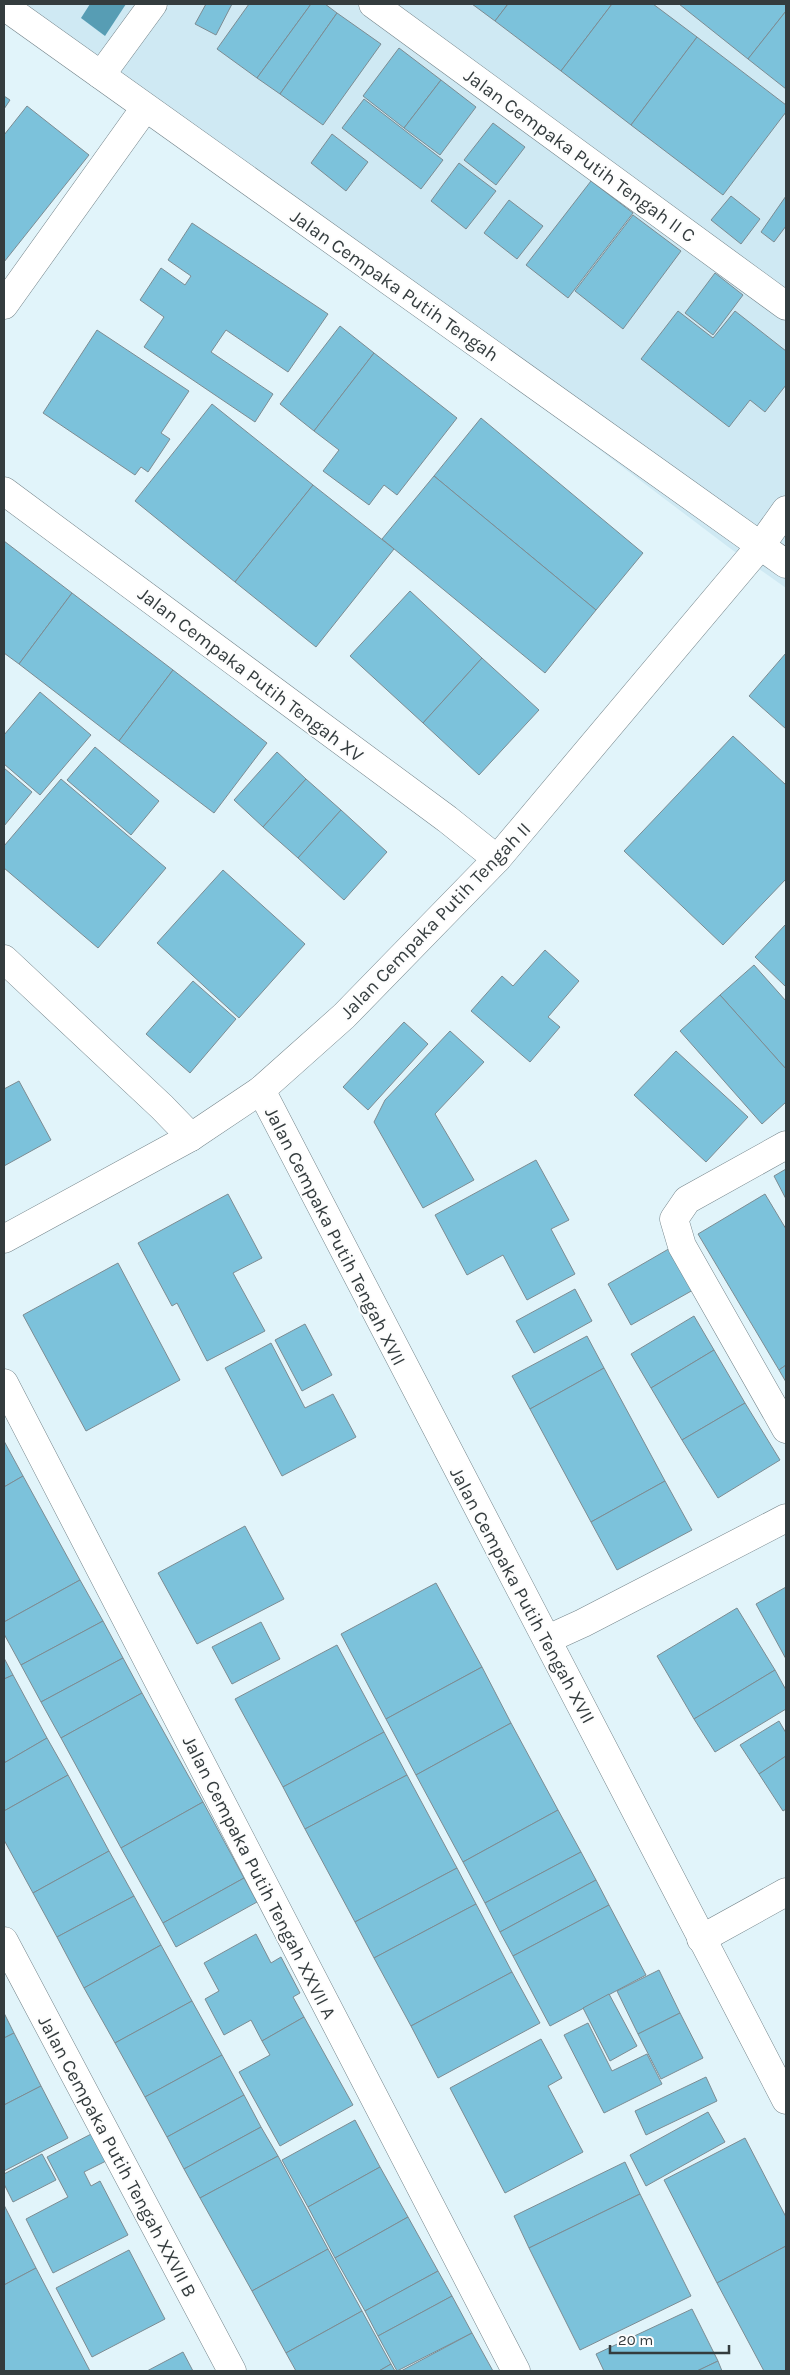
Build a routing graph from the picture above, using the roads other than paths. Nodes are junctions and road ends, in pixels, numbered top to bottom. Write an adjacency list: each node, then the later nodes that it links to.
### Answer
1 (153, 4): 4 (street)
2 (373, 4): 7 (street, Jalan Cempaka Putih Tengah II C)
3 (4, 6): 4 (street, Jalan Cempaka Putih Tengah)
4 (101, 75): 5 (street, Jalan Cempaka Putih Tengah)
5 (145, 108): 6 (street); 10 (street, Jalan Cempaka Putih Tengah)
6 (4, 305)
7 (786, 306)
8 (4, 491): 12 (street, Jalan Cempaka Putih Tengah XV)
9 (786, 510): 10 (street, Jalan Cempaka Putih Tengah II)
10 (761, 545): 11 (street, Jalan Cempaka Putih Tengah); 12 (street, Jalan Cempaka Putih Tengah II)
11 (786, 564)
12 (497, 859): 14 (street, Jalan Cempaka Putih Tengah II)
13 (4, 959): 15 (street)
14 (261, 1090): 15 (street, Jalan Cempaka Putih Tengah II); 21 (street, Jalan Cempaka Putih Tengah XVII)
15 (191, 1137): 17 (street, Jalan Cempaka Putih Tengah II)
16 (786, 1145): 19 (street)
17 (4, 1239)
18 (4, 1383): 27 (street, Jalan Cempaka Putih Tengah XXVII A)
19 (786, 1429)
20 (786, 1518): 21 (street)
21 (548, 1639): 23 (street, Jalan Cempaka Putih Tengah XVII)
22 (786, 1892): 23 (street)
23 (701, 1939): 25 (street, Jalan Cempaka Putih Tengah XVII)
24 (4, 1941): 26 (street, Jalan Cempaka Putih Tengah XXVII B)
25 (786, 2100)
26 (232, 2371)
27 (516, 2371)

